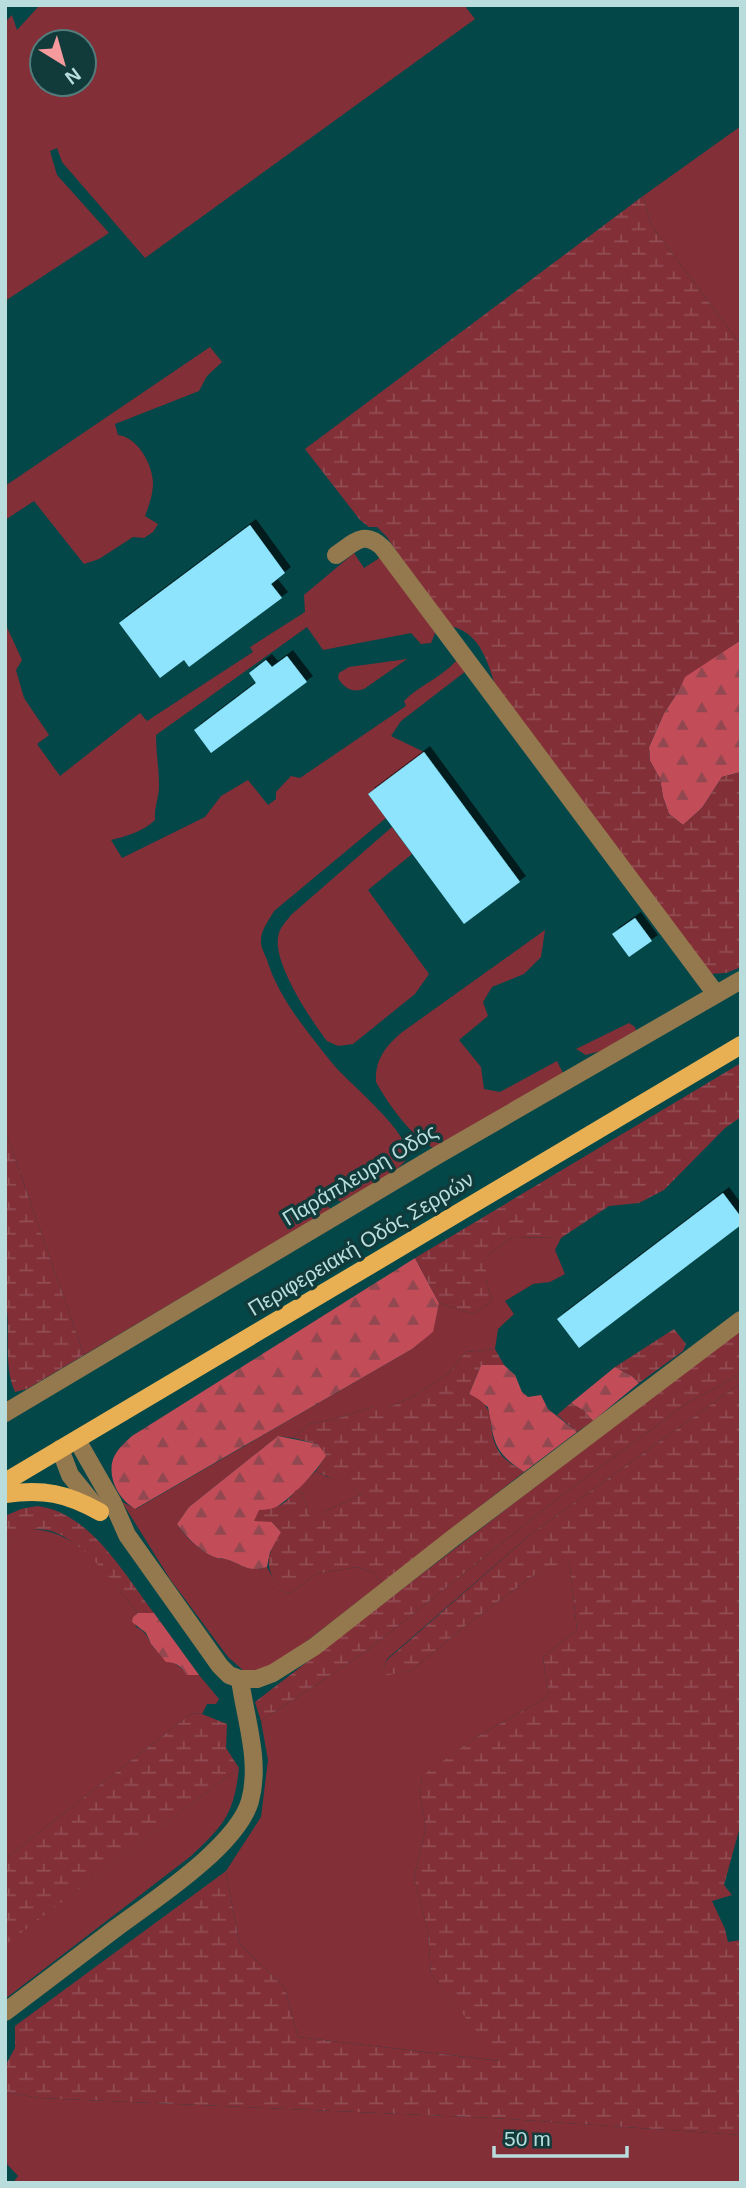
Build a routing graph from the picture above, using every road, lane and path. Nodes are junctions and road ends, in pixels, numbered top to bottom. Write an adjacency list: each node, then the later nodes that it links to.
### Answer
1 (336, 555): 3 (street)
2 (741, 980): 3 (street, Παράπλευρη Οδός)
3 (716, 994): 6 (street, Παράπλευρη Οδός)
4 (741, 1045): 7 (main road, Περιφερειακή Οδός Σερρών)
5 (741, 1320): 13 (street)
6 (5, 1413)
7 (77, 1440): 8 (main road, Περιφερειακή Οδός Σερρών); 12 (street)
8 (60, 1449): 9 (main road, Περιφερειακή Οδός Σερρών); 11 (street)
9 (5, 1482)
10 (5, 1494): 11 (main road)
11 (100, 1512): 12 (street)
12 (127, 1535): 13 (street)
13 (240, 1679): 14 (street)
14 (5, 2012)

